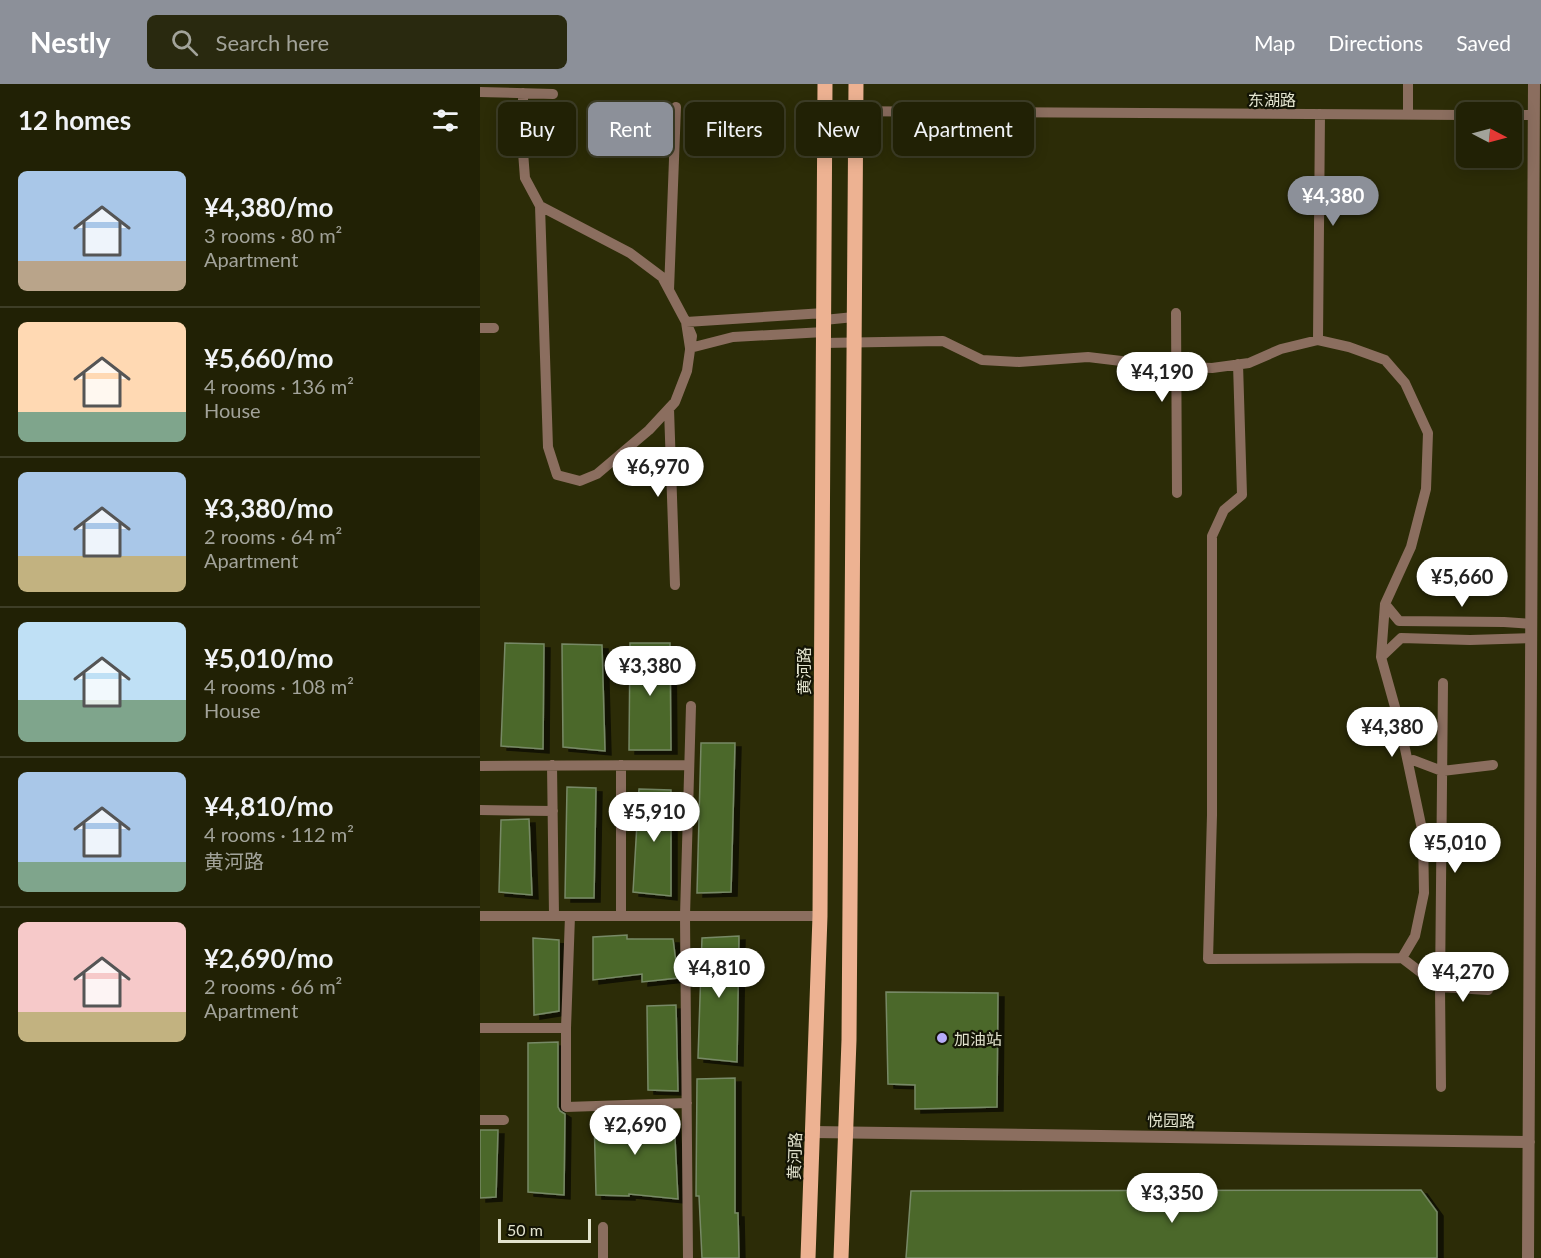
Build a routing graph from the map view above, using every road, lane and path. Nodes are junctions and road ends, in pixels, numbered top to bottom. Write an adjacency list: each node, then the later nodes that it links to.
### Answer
1 (825, 84): 8 (main road, 黄河路)
2 (855, 84): 9 (main road)
3 (1408, 84): 13 (street)
4 (1534, 84): 16 (street)
5 (480, 92): 6 (street)
6 (522, 93): 7 (street); 19 (street)
7 (553, 94)
8 (825, 102)
9 (855, 102)
10 (676, 107): 20 (street)
11 (881, 111): 12 (street, 东湖路)
12 (1320, 114): 13 (street, 东湖路); 27 (street)
13 (1408, 114): 14 (street, 东湖路)
14 (1456, 115)
15 (1522, 115): 16 (street)
16 (1534, 115): 36 (street)
17 (825, 156): 24 (main road, 黄河路)
18 (855, 156): 22 (main road)
19 (540, 206): 20 (street); 32 (street)
20 (669, 291): 23 (street)
21 (1176, 313): 31 (street)
22 (854, 317): 24 (street); 28 (main road)
23 (686, 322): 24 (street); 29 (street)
24 (824, 327): 28 (street); 29 (street); 55 (main road, 黄河路)
25 (480, 328): 26 (street)
26 (494, 328)
27 (1318, 340): 30 (street); 35 (street)
28 (854, 343): 31 (street); 65 (main road)
29 (690, 348): 32 (street)
30 (1238, 364): 31 (street); 56 (street)
31 (1176, 366): 33 (street)
32 (669, 409): 34 (street)
33 (1177, 494)
34 (675, 585)
35 (1385, 604): 36 (street); 38 (street)
36 (1532, 624): 37 (street)
37 (1532, 638): 38 (street); 67 (street)
38 (1381, 657): 56 (street)
39 (1443, 683): 47 (street)
40 (691, 706): 45 (street)
41 (1413, 760): 47 (street)
42 (480, 765): 43 (street)
43 (552, 765): 44 (street); 49 (street)
44 (621, 765): 45 (street); 53 (street)
45 (689, 765): 54 (street)
46 (1493, 765): 47 (street)
47 (1442, 771): 57 (street)
48 (480, 810): 49 (street)
49 (553, 811): 51 (street)
50 (480, 916): 51 (street)
51 (554, 916): 52 (street)
52 (570, 916): 53 (street); 60 (street)
53 (621, 916): 54 (street)
54 (685, 916): 55 (street); 62 (street)
55 (820, 916): 66 (main road, 黄河路)
56 (1402, 958): 57 (street)
57 (1440, 987): 58 (street); 61 (street)
58 (1488, 990)
59 (480, 1028): 60 (street)
60 (566, 1028): 62 (street)
61 (1441, 1087)
62 (687, 1103): 70 (street)
63 (480, 1120): 64 (street)
64 (504, 1120)
65 (845, 1131): 66 (street, 悦园路); 67 (street, 悦园路); 72 (main road)
66 (813, 1132): 71 (main road, 黄河路)
67 (1529, 1142): 73 (street)
68 (603, 1227): 69 (street)
69 (603, 1258)
70 (688, 1258)
71 (808, 1258)
72 (841, 1258)
73 (1528, 1258)

